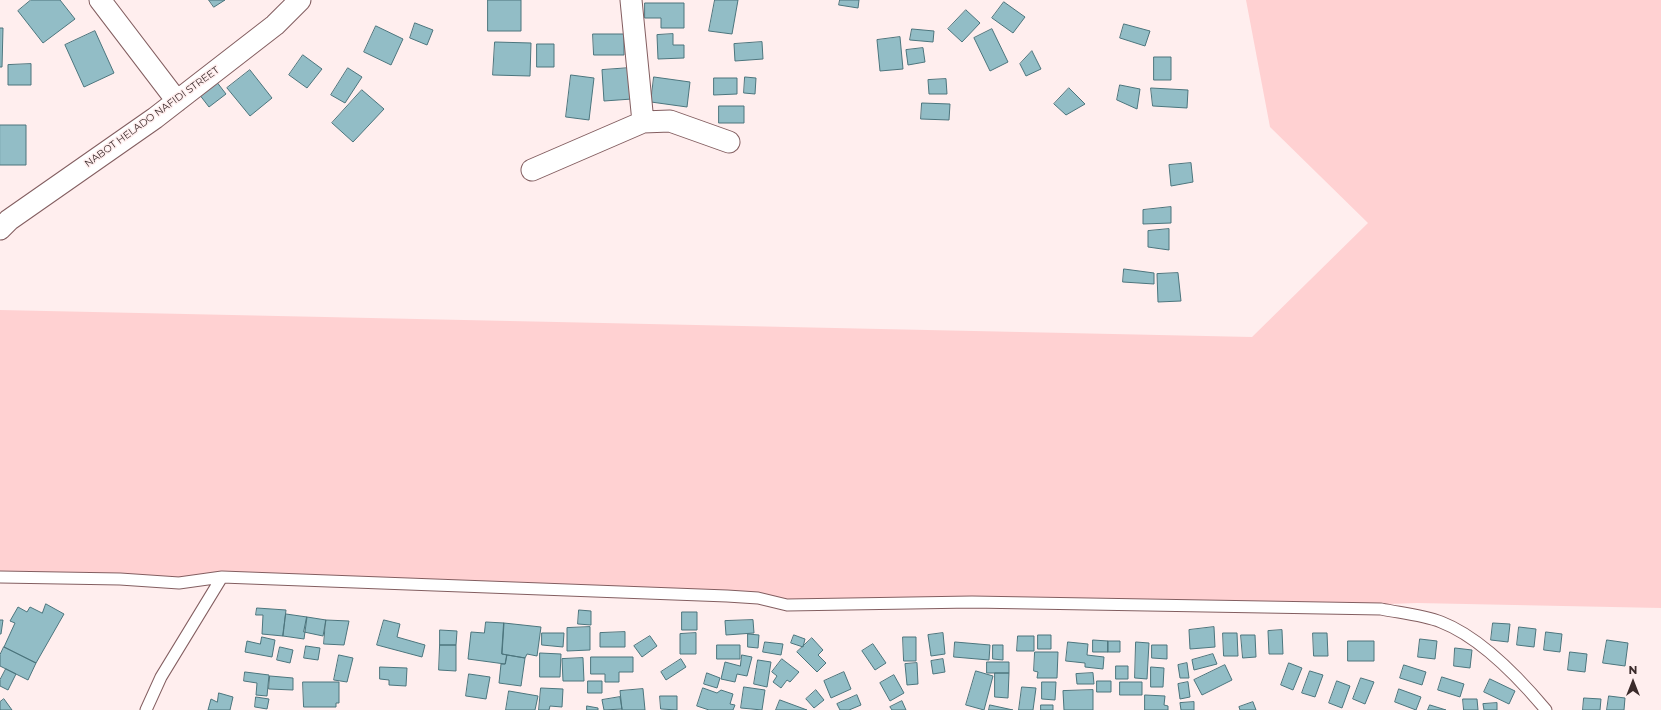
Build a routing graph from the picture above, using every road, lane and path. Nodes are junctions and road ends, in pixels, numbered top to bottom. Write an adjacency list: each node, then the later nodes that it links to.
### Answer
1 (100, 0): 4 (street)
2 (300, 0): 4 (street, NABOT HELADO NAFIDI STREET)
3 (631, 0): 5 (street)
4 (177, 101): 8 (street, NABOT HELADO NAFIDI STREET)
5 (643, 122): 6 (street); 7 (street)
6 (729, 142)
7 (532, 170)
8 (3, 220)
9 (0, 577): 10 (lane)
10 (222, 577): 11 (lane); 12 (lane)
11 (146, 710)
12 (1546, 710)

